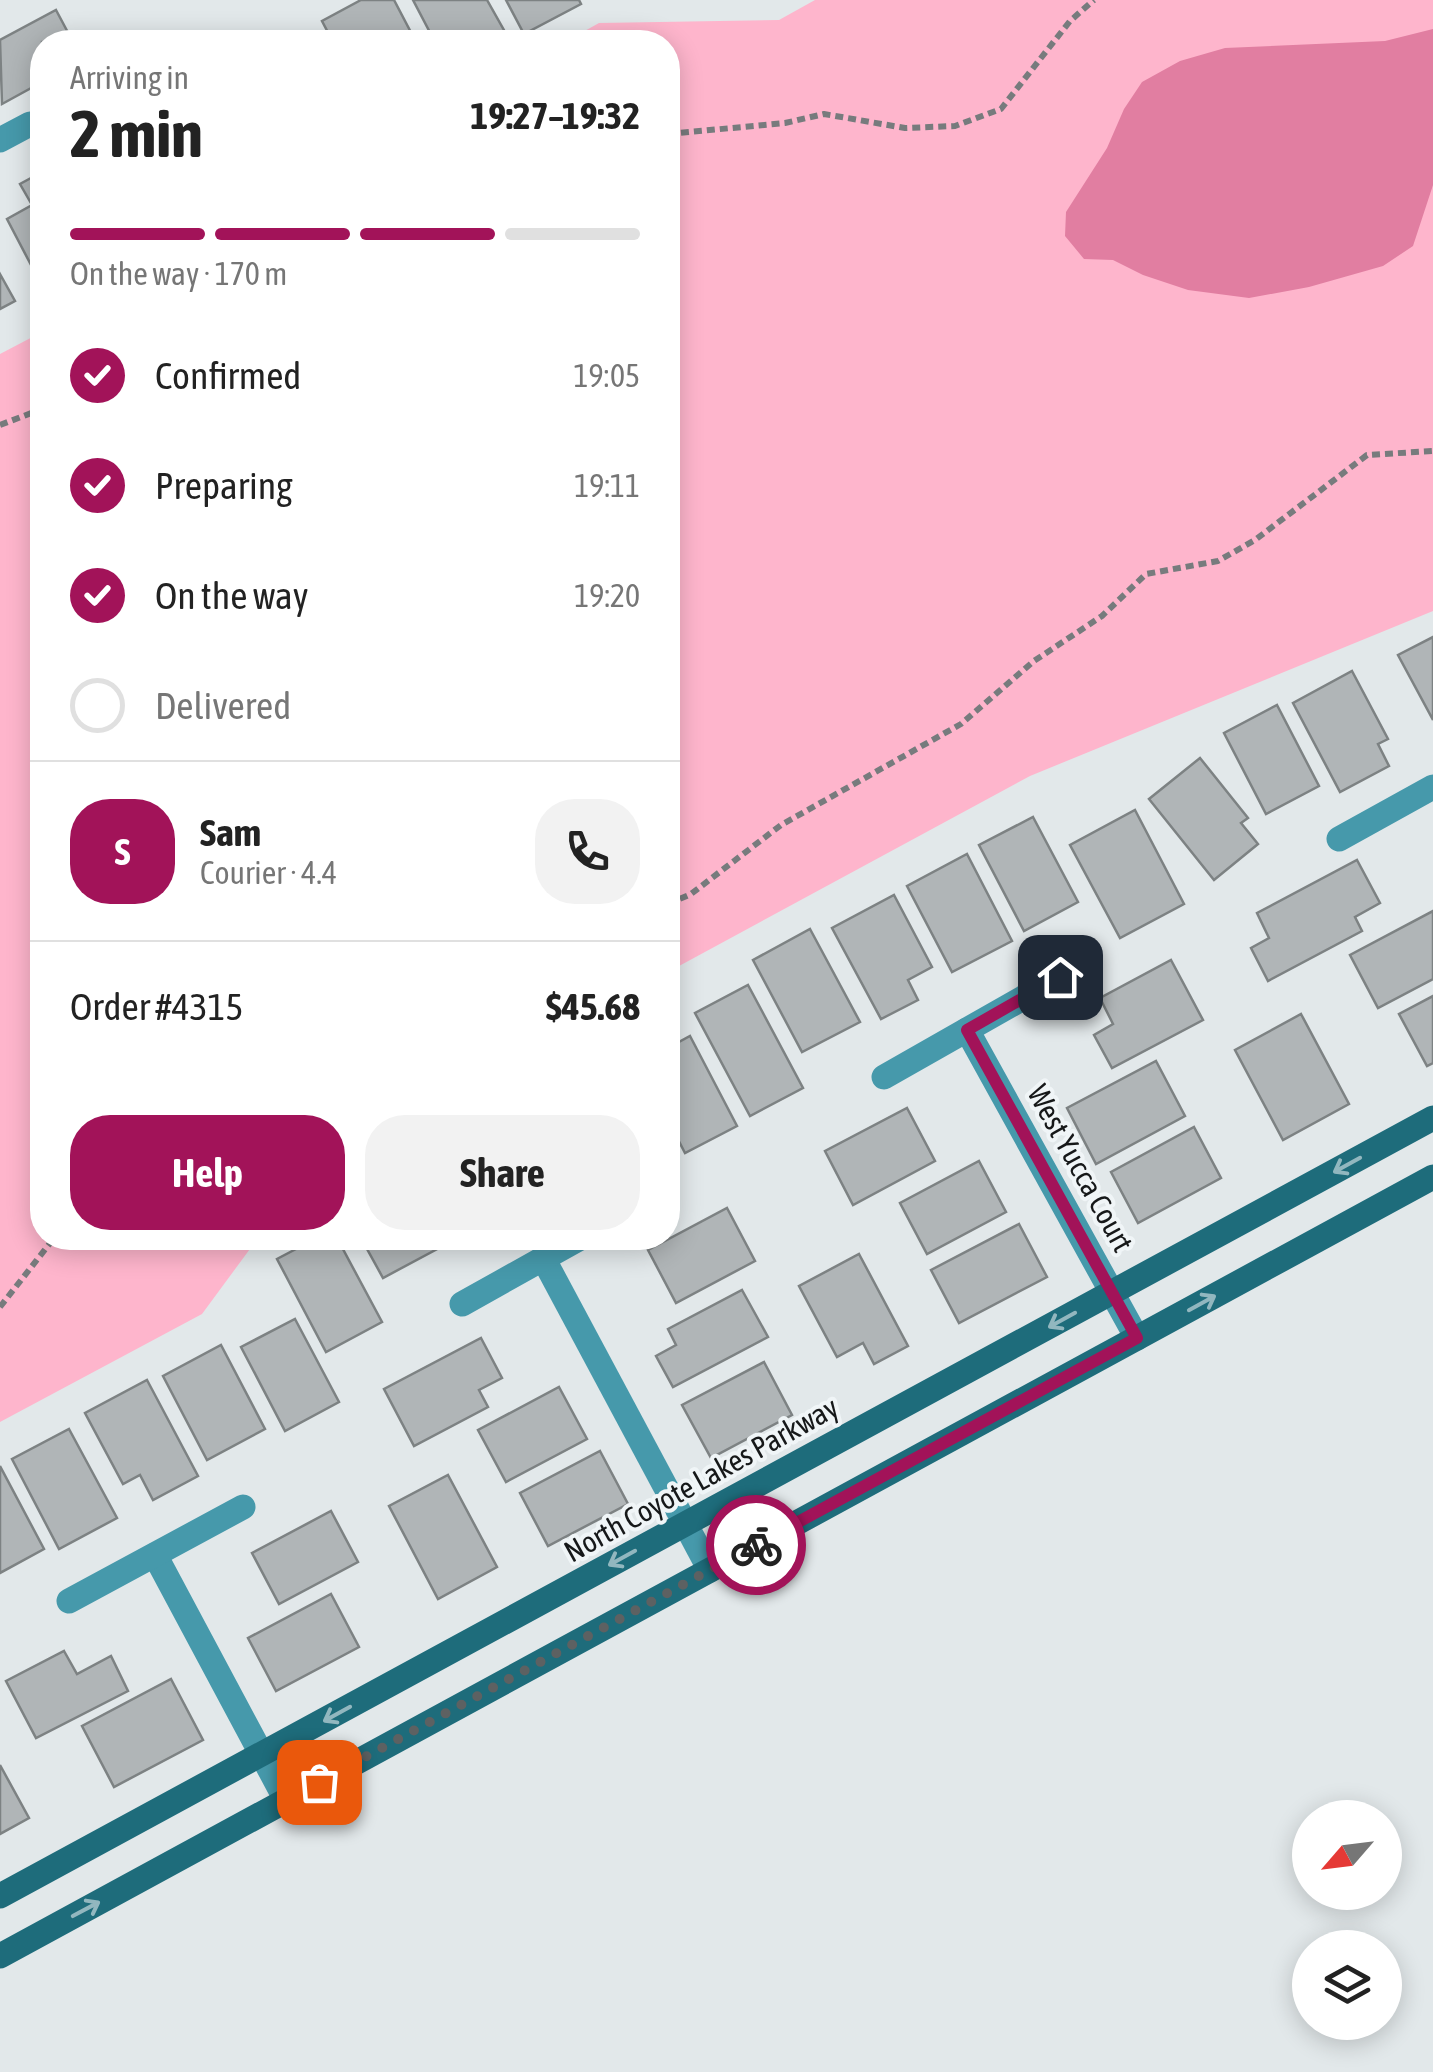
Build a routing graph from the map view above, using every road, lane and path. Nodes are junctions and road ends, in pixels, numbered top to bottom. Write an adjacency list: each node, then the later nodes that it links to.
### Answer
1 (1094, 0): 3 (path)
2 (30, 124): 4 (street)
3 (680, 133)
4 (0, 140)
5 (30, 414): 6 (path)
6 (0, 425)
7 (1433, 452): 10 (path)
8 (1432, 789): 9 (street)
9 (1339, 839)
10 (680, 899)
11 (1060, 977): 12 (street)
12 (967, 1030): 13 (street); 19 (street, West Yucca Court)
13 (884, 1076)
14 (1433, 1118): 19 (street, North Coyote Lakes Parkway, one-way to 19)
15 (1433, 1177): 22 (street, one-way to 15)
16 (45, 1250): 21 (path)
17 (558, 1250): 18 (street)
18 (543, 1258): 20 (street); 24 (street)
19 (1112, 1292): 22 (street, West Yucca Court); 24 (street, North Coyote Lakes Parkway, one-way to 24)
20 (462, 1304)
21 (0, 1308)
22 (1137, 1338): 26 (street)
23 (243, 1507): 25 (street)
24 (686, 1524): 26 (street); 28 (street, North Coyote Lakes Parkway, one-way to 28)
25 (155, 1555): 27 (street); 28 (street)
26 (710, 1570): 29 (street)
27 (69, 1601)
28 (262, 1754): 29 (street); 30 (street, North Coyote Lakes Parkway)
29 (286, 1800): 31 (street, one-way to 29)
30 (0, 1896)
31 (0, 1956)

